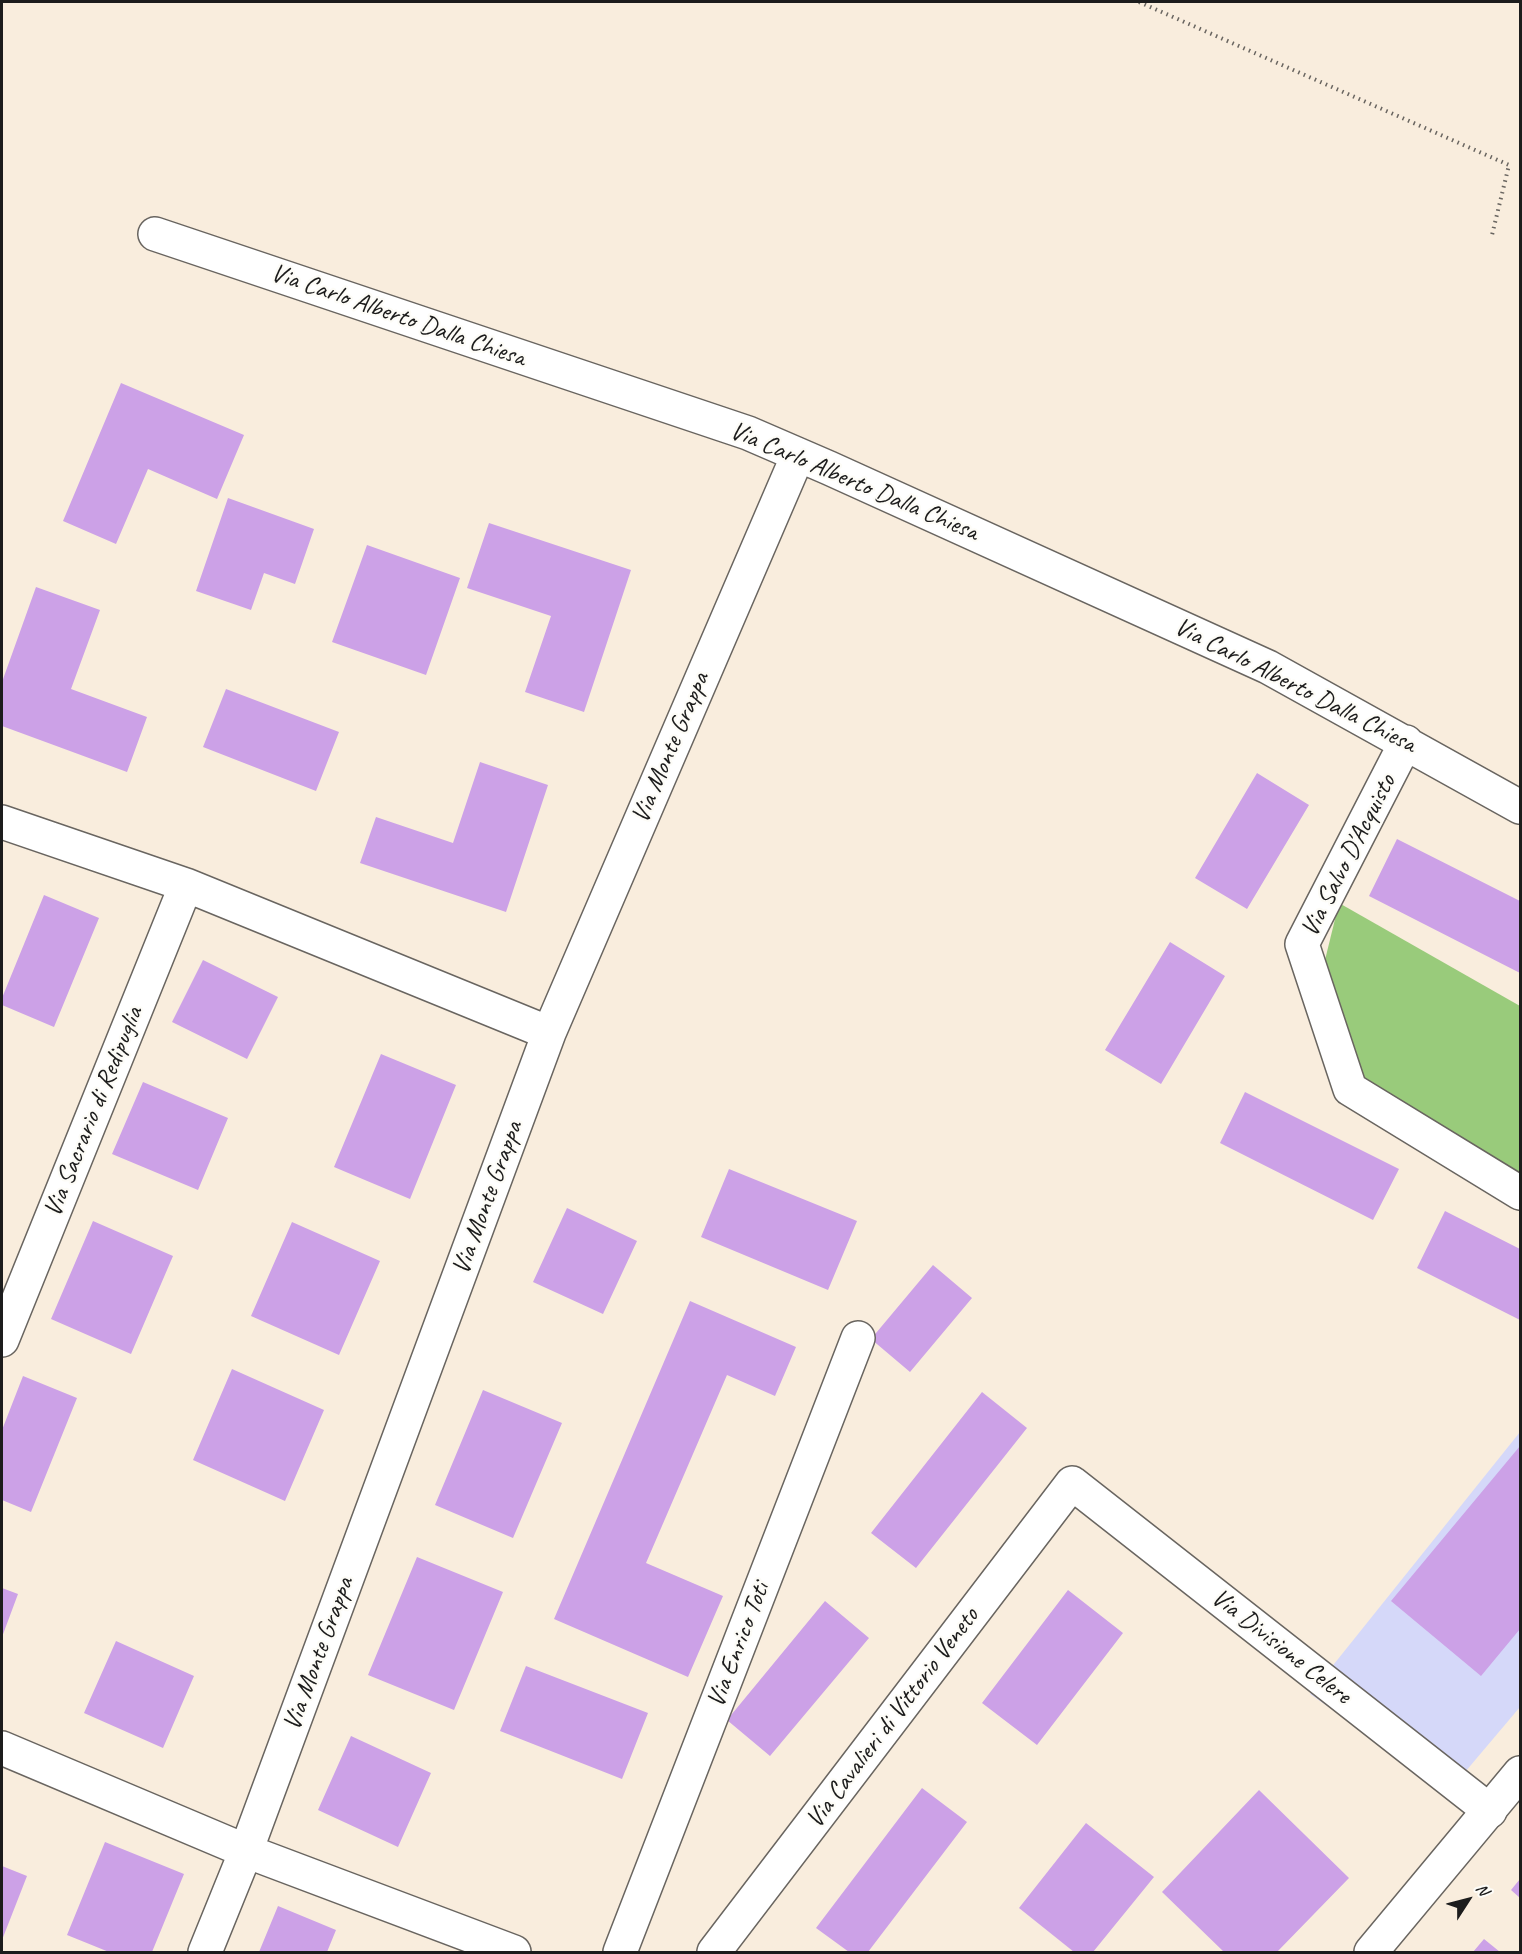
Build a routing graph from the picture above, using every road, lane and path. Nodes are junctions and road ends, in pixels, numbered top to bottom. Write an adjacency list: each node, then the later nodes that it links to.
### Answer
1 (1139, 2): 3 (path)
2 (155, 234): 4 (street, Via Carlo Alberto Dalla Chiesa)
3 (1492, 235)
4 (798, 455): 5 (street, Via Carlo Alberto Dalla Chiesa); 9 (street, Via Monte Grappa)
5 (1406, 742): 6 (street, Via Carlo Alberto Dalla Chiesa); 10 (street, Via Salvo D'Acquisto)
6 (1521, 807)
7 (2, 822): 8 (street)
8 (186, 885): 9 (street); 12 (street, Via Sacrario di Redipuglia)
9 (549, 1033): 17 (street, Via Monte Grappa)
10 (1521, 1193)
11 (858, 1338): 20 (street, Via Enrico Toti)
12 (2, 1340)
13 (1072, 1483): 16 (street, Via Divisione Celere); 21 (street, Via Cavalieri di Vittorio Veneto)
14 (2, 1748): 17 (street)
15 (1521, 1773): 16 (street)
16 (1490, 1811): 22 (street)
17 (246, 1851): 18 (street, Via Monte Grappa); 19 (street)
18 (205, 1953)
19 (514, 1953)
20 (620, 1953)
21 (714, 1953)
22 (1371, 1953)

